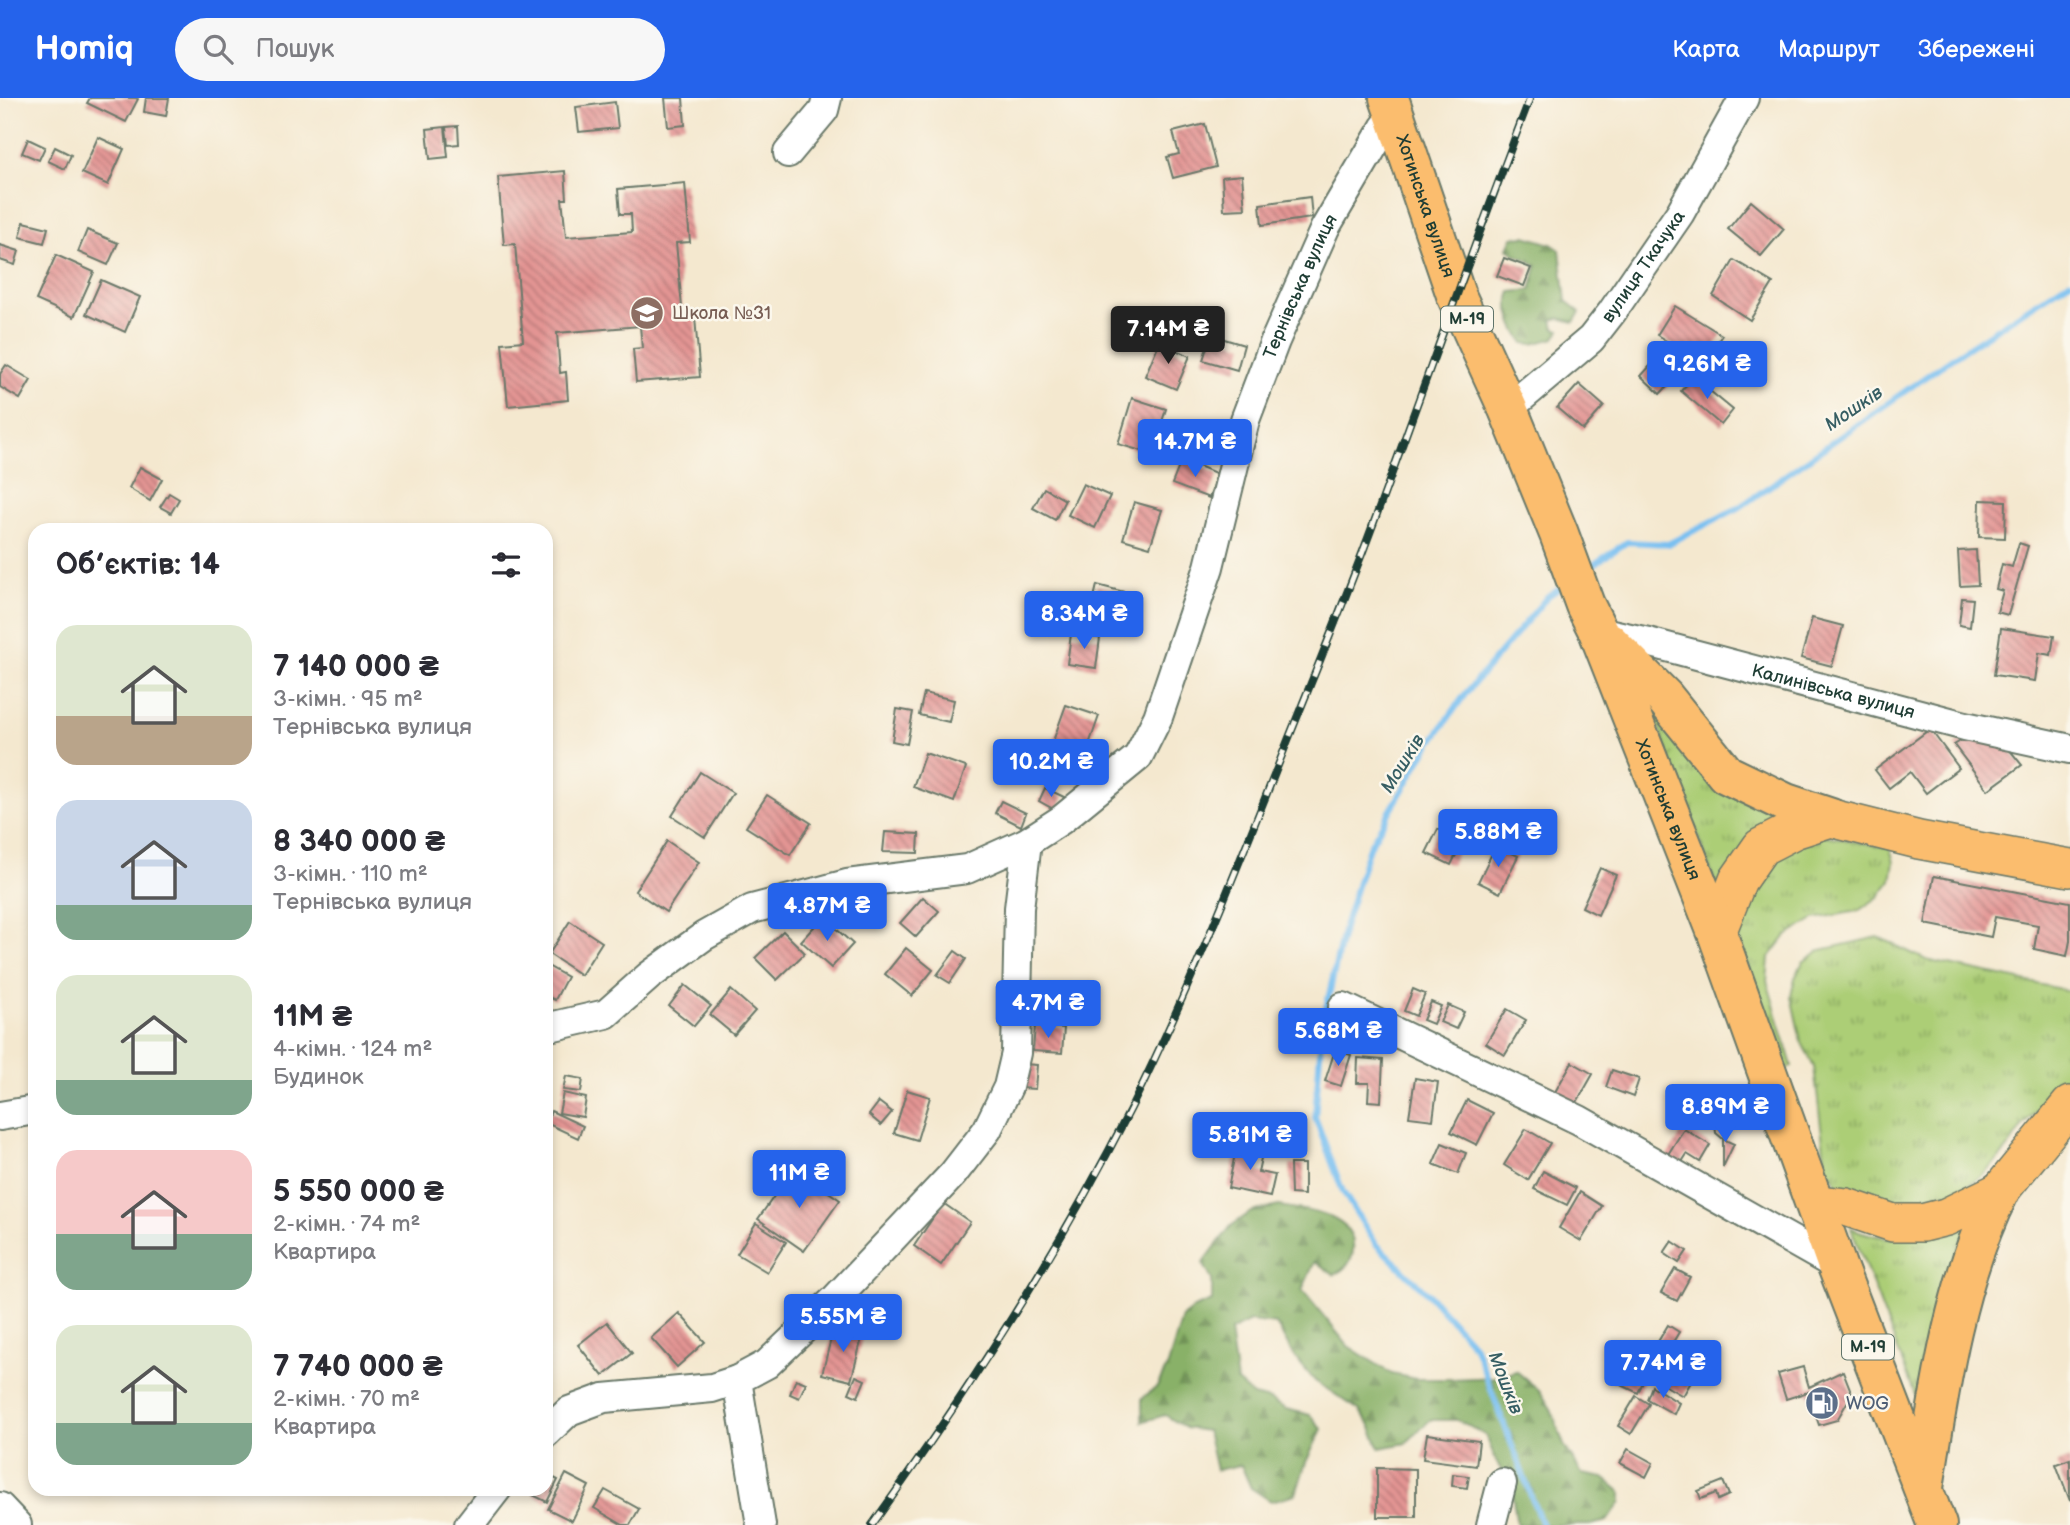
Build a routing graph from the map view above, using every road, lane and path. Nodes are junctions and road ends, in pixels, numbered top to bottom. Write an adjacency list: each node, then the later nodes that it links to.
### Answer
1 (827, 98): 4 (street)
2 (1744, 98): 5 (street, вулиця Ткачука)
3 (1392, 106): 5 (highway, Хотинська вулиця / М-19); 9 (street, Тернівська вулиця)
4 (788, 152)
5 (1508, 409): 6 (highway, Хотинська вулиця / М-19)
6 (1591, 618): 7 (street, Калинівська вулиця); 8 (highway); 11 (highway, Хотинська вулиця / М-19)
7 (2070, 749)
8 (1831, 818): 10 (main road); 11 (main road)
9 (1027, 842): 13 (street, Тернівська вулиця); 20 (street)
10 (2070, 868)
11 (1717, 933): 18 (highway, Хотинська вулиця / М-19)
12 (1343, 1007): 19 (street)
13 (553, 1026)
14 (2070, 1105): 17 (main road)
15 (28, 1111): 16 (street)
16 (0, 1116)
17 (2000, 1191): 18 (main road); 25 (highway)
18 (1815, 1204): 19 (highway, Хотинська вулиця / М-19)
19 (1838, 1266): 25 (highway, Хотинська вулиця / М-19)
20 (737, 1380): 21 (street); 28 (street)
21 (553, 1426)
22 (1502, 1483): 29 (street)
23 (492, 1496): 27 (street)
24 (0, 1507): 26 (street)
25 (1930, 1508)
26 (17, 1525)
27 (469, 1525)
28 (761, 1525)
29 (1491, 1525)

